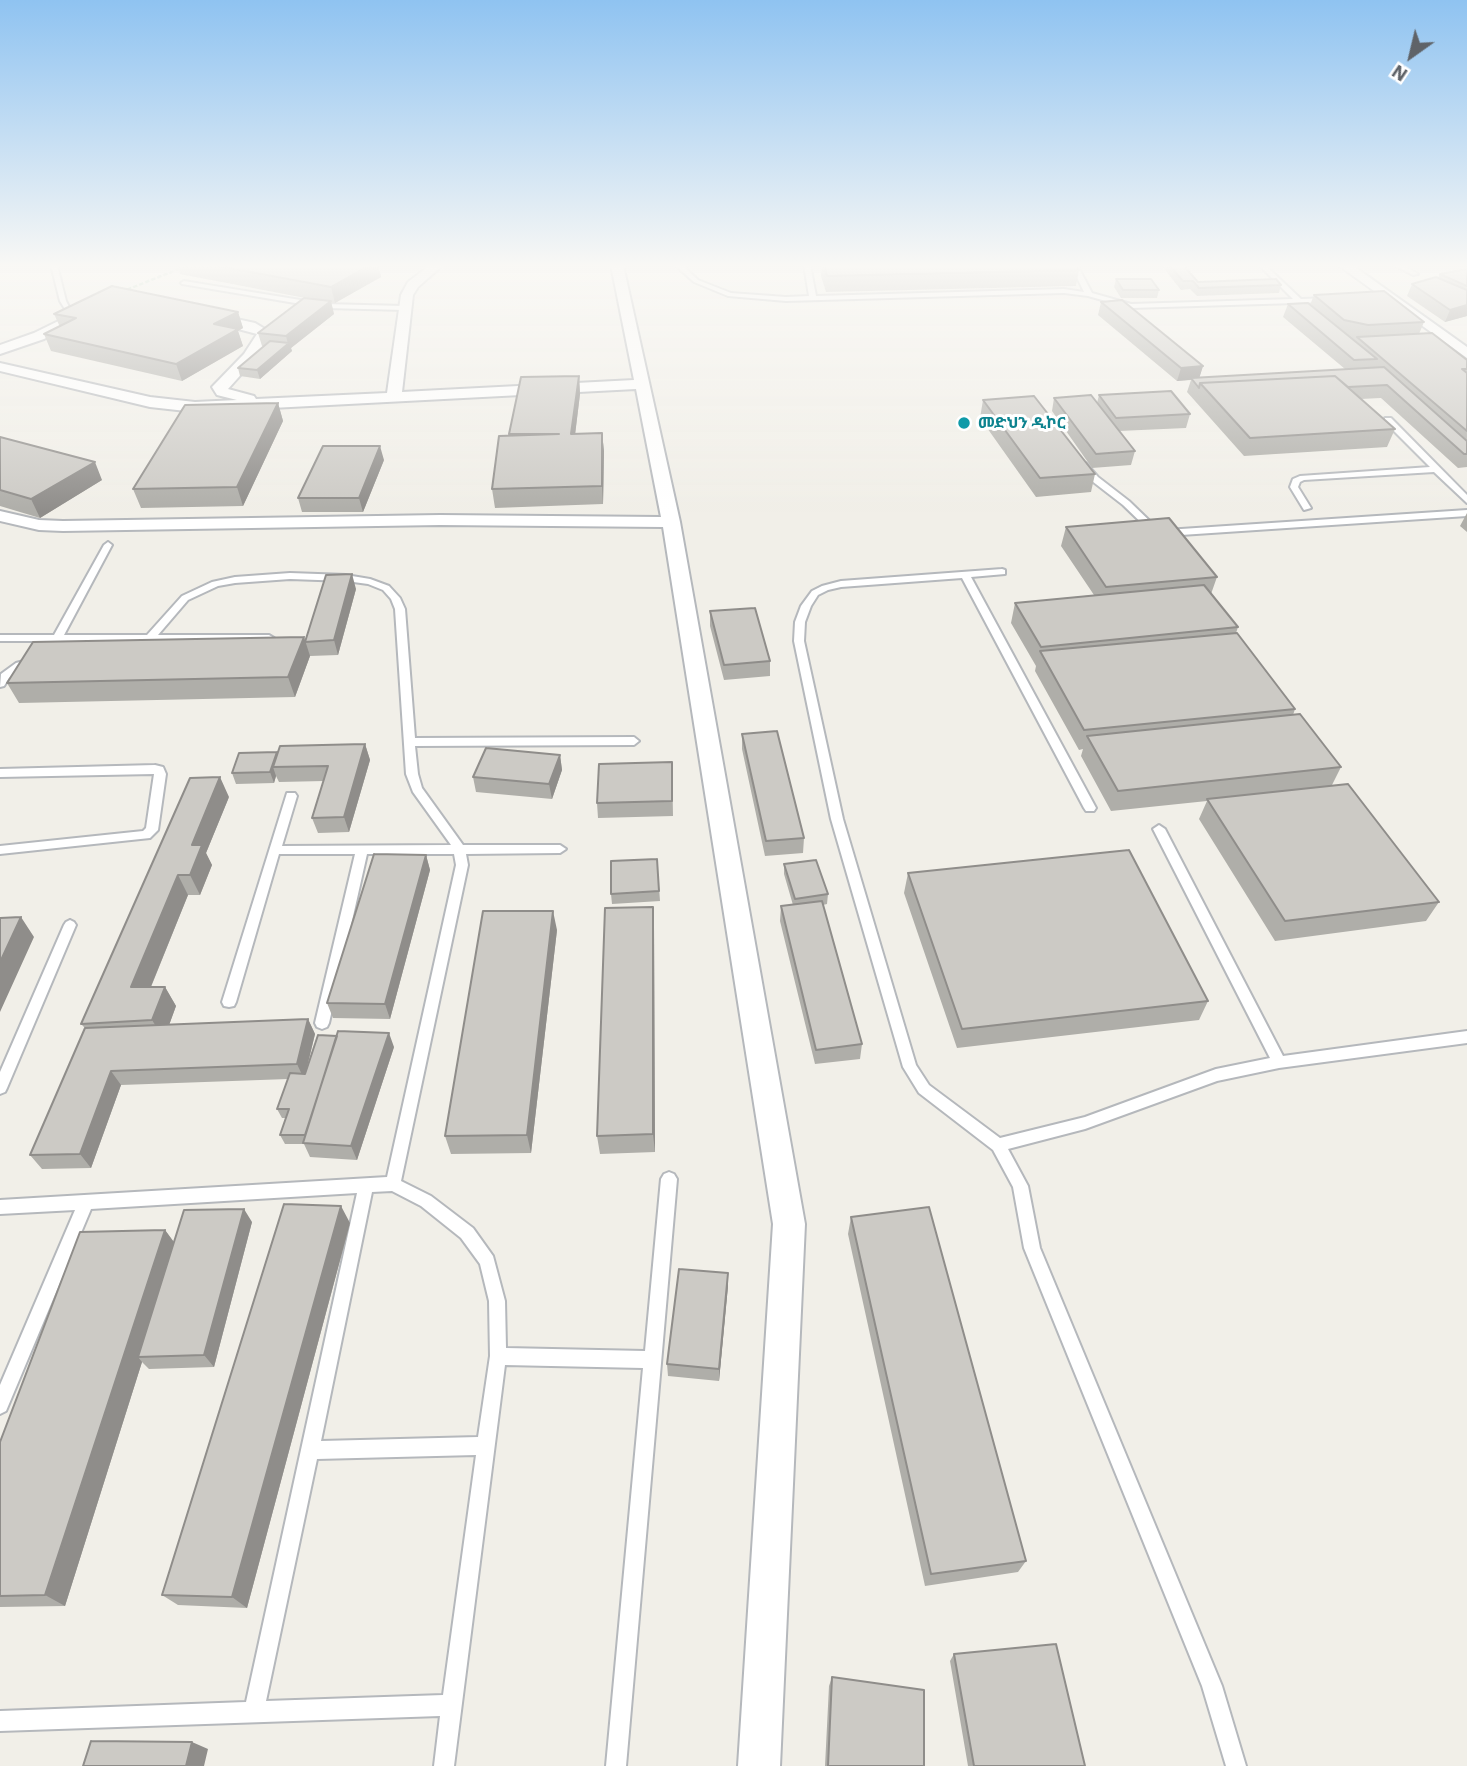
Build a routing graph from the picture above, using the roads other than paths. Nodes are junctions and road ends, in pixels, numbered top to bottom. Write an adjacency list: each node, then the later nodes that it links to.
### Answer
1 (256, 347): 7 (street)
2 (400, 347): 6 (street)
3 (634, 347): 5 (street)
4 (0, 367): 7 (street)
5 (642, 384): 6 (street); 15 (street)
6 (394, 397): 7 (street)
7 (266, 404)
8 (1388, 420): 10 (lane)
9 (1080, 461): 16 (lane)
10 (1437, 469): 11 (lane); 12 (lane)
11 (1467, 500)
12 (1307, 508)
13 (1467, 513): 16 (lane)
14 (0, 516): 15 (street)
15 (671, 522): 61 (street)
16 (1158, 533): 17 (lane)
17 (1144, 534)
18 (108, 545): 21 (lane)
19 (1002, 572): 20 (lane)
20 (966, 576): 32 (lane); 45 (lane)
21 (57, 638): 22 (lane); 24 (lane)
22 (150, 638): 23 (lane); 25 (lane); 29 (lane)
23 (275, 638)
24 (0, 639)
25 (121, 653)
26 (39, 660): 27 (lane)
27 (0, 684)
28 (634, 741): 29 (lane)
29 (410, 742): 34 (lane)
30 (0, 773): 37 (lane)
31 (291, 796): 38 (lane)
32 (1090, 807)
33 (1159, 829): 43 (lane)
34 (459, 848): 35 (lane); 36 (lane); 47 (lane)
35 (362, 849): 38 (lane); 41 (lane)
36 (560, 849)
37 (0, 850)
38 (275, 850): 40 (lane)
39 (70, 925): 44 (lane)
40 (229, 1002)
41 (322, 1023)
42 (1467, 1037): 43 (lane)
43 (1279, 1062): 45 (lane)
44 (0, 1088)
45 (998, 1145): 62 (lane)
46 (669, 1180): 52 (lane)
47 (394, 1185): 48 (lane); 51 (lane)
48 (366, 1186): 49 (lane); 55 (lane)
49 (86, 1202): 50 (lane); 53 (lane)
50 (0, 1207)
51 (498, 1356): 52 (lane); 54 (lane)
52 (653, 1360): 60 (lane)
53 (0, 1405)
54 (486, 1446): 55 (lane); 56 (lane)
55 (309, 1450): 57 (lane)
56 (451, 1704): 57 (lane); 59 (lane)
57 (254, 1712): 58 (lane)
58 (0, 1721)
59 (444, 1766)
60 (616, 1766)
61 (759, 1766)
62 (1236, 1766)

